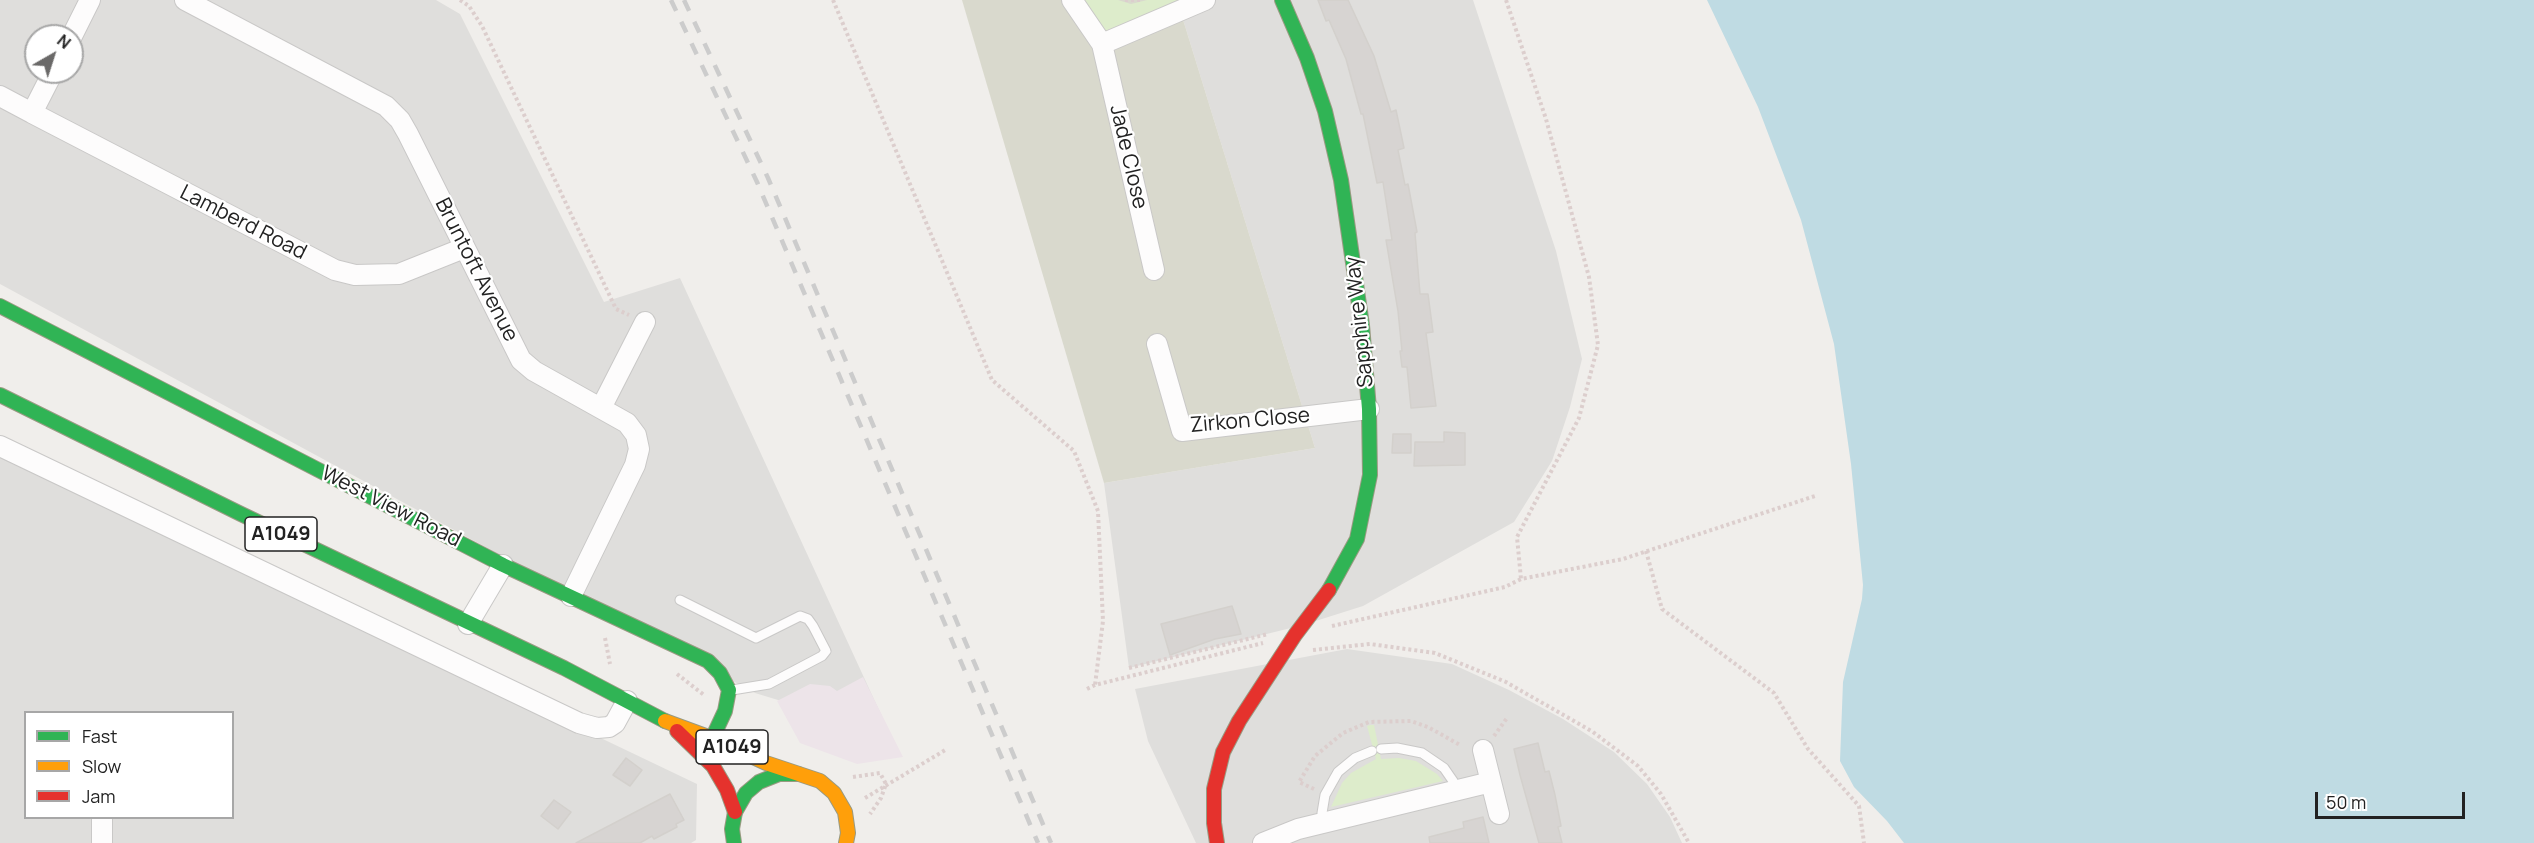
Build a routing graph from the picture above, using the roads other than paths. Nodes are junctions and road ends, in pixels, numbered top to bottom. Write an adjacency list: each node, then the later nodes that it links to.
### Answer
1 (90, 0): 6 (street)
2 (185, 0): 11 (street, Bruntoft Avenue)
3 (1072, 0): 7 (street)
4 (1205, 0): 7 (street)
5 (1282, 0): 18 (street, Sapphire Way)
6 (78, 24)
7 (1102, 44): 12 (street, Jade Close)
8 (47, 84): 10 (street)
9 (0, 96): 10 (street, Lamberd Road)
10 (32, 113): 11 (street, Lamberd Road)
11 (464, 248): 17 (street, Bruntoft Avenue)
12 (1154, 270)
13 (0, 306): 20 (street, West View Road)
14 (645, 322): 17 (street)
15 (1157, 344): 18 (street, Zirkon Close)
16 (0, 395): 23 (street, A1049)
17 (601, 408): 21 (street, Bruntoft Avenue)
18 (1369, 409): 41 (street, Sapphire Way)
19 (0, 446): 25 (street)
20 (503, 565): 21 (street, West View Road); 23 (street)
21 (571, 596): 24 (street, West View Road)
22 (680, 600): 24 (lane)
23 (468, 624): 25 (street, A1049)
24 (729, 690): 27 (street)
25 (627, 701): 26 (street, A1049)
26 (663, 720): 27 (street, A1049); 29 (street, A1049)
27 (714, 739): 29 (street); 30 (street, A1049)
28 (1486, 747): 31 (street)
29 (704, 756): 33 (street, A1049)
30 (801, 774): 33 (street); 40 (street)
31 (1491, 782): 32 (street); 34 (street)
32 (1456, 791): 36 (street); 36 (lane)
33 (735, 812): 37 (street)
34 (1499, 814)
35 (102, 819): 38 (street)
36 (1324, 823): 42 (street)
37 (733, 836): 39 (street)
38 (102, 843)
39 (719, 843)
40 (846, 843)
41 (1217, 843)
42 (1263, 843)

